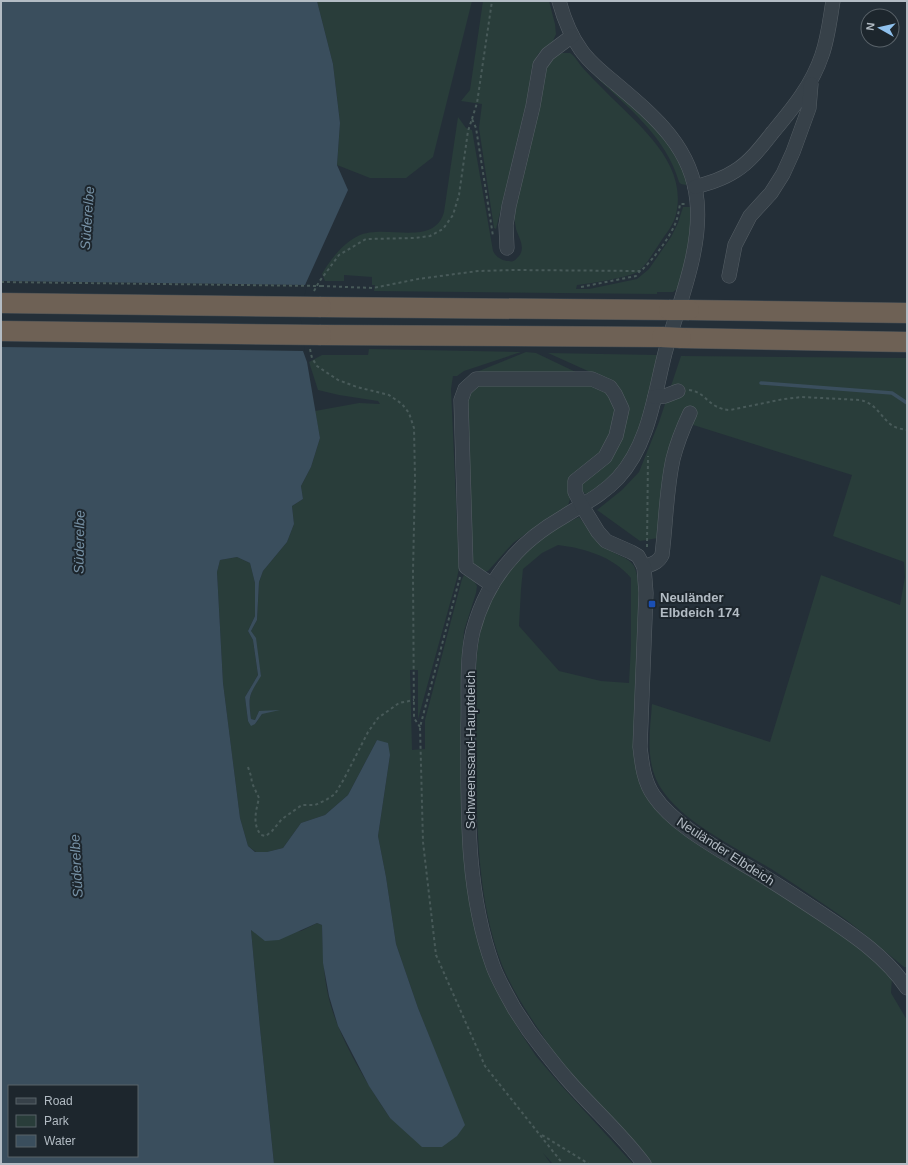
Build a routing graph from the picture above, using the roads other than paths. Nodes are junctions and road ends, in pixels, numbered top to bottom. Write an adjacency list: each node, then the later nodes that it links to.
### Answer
1 (559, 1): 3 (street)
2 (833, 1): 4 (street)
3 (572, 36): 5 (street); 6 (street)
4 (811, 80): 5 (street); 7 (street)
5 (695, 186): 12 (street)
6 (507, 248)
7 (729, 276)
8 (1, 303): 9 (highway, bridge)
9 (907, 313)
10 (1, 331): 12 (highway, bridge)
11 (907, 342): 12 (highway)
12 (669, 344): 14 (street, Schweenssand-Hauptdeich)
13 (678, 391): 14 (street)
14 (655, 397): 16 (street, Schweenssand-Hauptdeich)
15 (690, 413): 17 (street)
16 (582, 506): 17 (street); 18 (street, Schweenssand-Hauptdeich); 18 (street)
17 (644, 567): 19 (street, Neuländer Elbdeich)
18 (492, 585): 20 (street, Schweenssand-Hauptdeich)
19 (907, 988)
20 (644, 1164)

